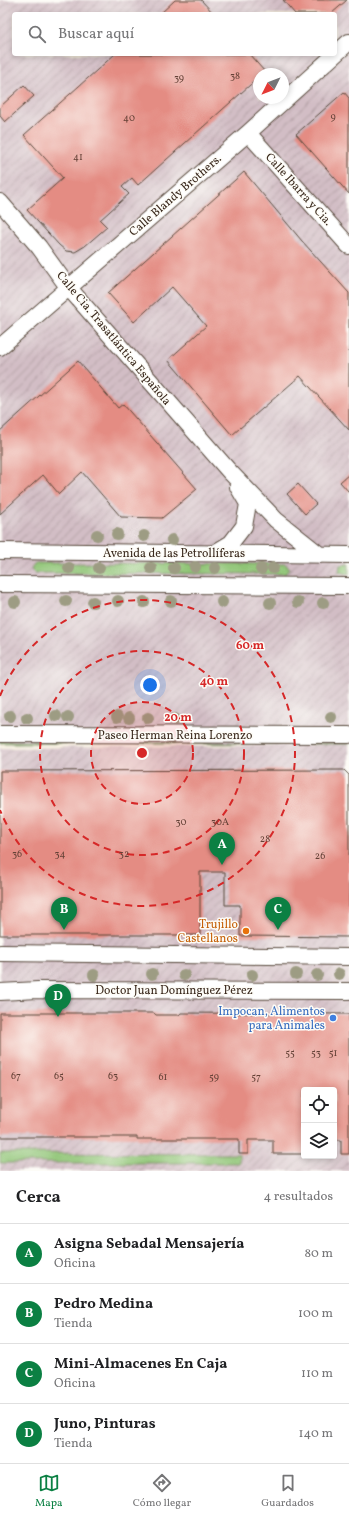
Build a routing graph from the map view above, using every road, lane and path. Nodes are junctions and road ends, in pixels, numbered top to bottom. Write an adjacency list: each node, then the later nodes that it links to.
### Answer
1 (347, 46): 2 (street, Calle Blandy Brothers.)
2 (337, 55)
3 (336, 56): 4 (street, Calle Blandy Brothers.)
4 (248, 133): 6 (street, Calle Ibarra y Cia.); 7 (street, Calle Blandy Brothers.)
5 (0, 202): 7 (street, Calle Cia. Trasatlántica Española)
6 (349, 246)
7 (68, 287): 8 (street, Calle Blandy Brothers.); 9 (street, Calle Cia. Trasatlántica Española)
8 (0, 347)
9 (229, 471): 11 (street, Calle Cia. Trasatlántica Española); 12 (street, Calle Cia. Trasatlántica Española)
10 (1, 550): 11 (street, Avenida de las Petrollíferas)
11 (216, 552): 12 (street, Avenida de las Petrollíferas)
12 (320, 555): 13 (street, Avenida de las Petrollíferas)
13 (349, 555)
14 (0, 584): 15 (street)
15 (349, 586)
16 (0, 734): 17 (street, Paseo Herman Reina Lorenzo)
17 (349, 735)
18 (0, 953): 19 (street)
19 (349, 957)
20 (349, 990): 21 (street, Doctor Juan Domínguez Pérez)
21 (0, 992)

